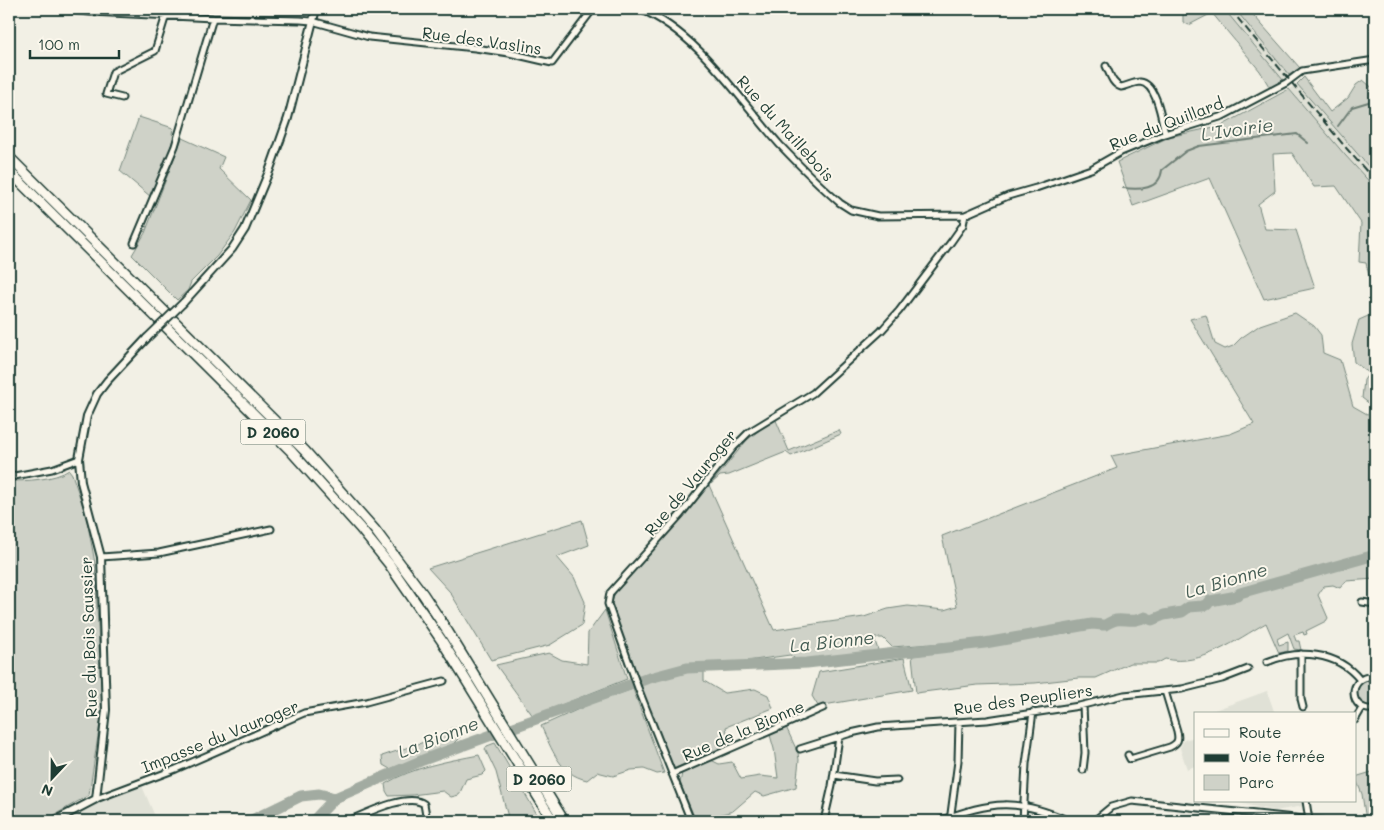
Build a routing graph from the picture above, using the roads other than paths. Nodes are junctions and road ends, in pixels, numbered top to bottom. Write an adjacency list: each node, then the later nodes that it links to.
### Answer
1 (61, 9): 5 (street)
2 (316, 9): 7 (street, Rue du Bois Saussier)
3 (593, 9): 7 (street, Rue des Vaslins)
4 (640, 9): 14 (street, Rue du Maillebois)
5 (166, 15): 6 (street); 10 (street)
6 (214, 18): 7 (street); 15 (street)
7 (312, 21): 16 (street, Rue du Bois Saussier, bridge)
8 (1375, 60): 11 (street, Rue du Quillard)
9 (1106, 66): 11 (street)
10 (122, 98)
11 (1165, 134): 14 (street, Rue du Quillard)
12 (9, 156): 37 (highway, D 2060)
13 (9, 171): 37 (highway, D 2060)
14 (965, 215): 42 (street, Rue de Vauroger)
15 (134, 242)
16 (79, 459): 17 (street); 19 (street, Rue du Bois Saussier)
17 (9, 477)
18 (271, 529): 19 (street)
19 (101, 557): 45 (street, Rue du Bois Saussier)
20 (1362, 602): 21 (street)
21 (1375, 604)
22 (1301, 654): 23 (street); 26 (street); 30 (street)
23 (1267, 662)
24 (1248, 668): 28 (street, Rue des Peupliers)
25 (1375, 677): 26 (street)
26 (1360, 680): 32 (street)
27 (444, 681): 45 (street, Impasse du Vauroger)
28 (1165, 691): 29 (street, Rue des Peupliers); 40 (street)
29 (1083, 705): 34 (street, Rue des Peupliers); 41 (street)
30 (1303, 707)
31 (823, 708): 42 (street, Rue de la Bionne)
32 (1362, 708): 33 (street); 35 (street)
33 (1375, 709)
34 (1033, 712): 36 (street, Rue des Peupliers); 47 (street)
35 (1356, 718)
36 (959, 722): 38 (street, Rue des Peupliers); 48 (street)
37 (500, 726): 53 (highway, D 2060); 54 (highway, D 2060)
38 (839, 737): 39 (street, Rue des Peupliers); 43 (street)
39 (800, 749)
40 (1128, 755)
41 (1083, 770)
42 (672, 774): 55 (street)
43 (834, 775): 44 (street); 56 (street)
44 (896, 780)
45 (96, 799): 50 (street)
46 (1306, 802): 49 (street)
47 (1024, 806): 48 (street); 58 (street); 59 (street)
48 (950, 819): 57 (street)
49 (1310, 820): 60 (street); 61 (street)
50 (54, 821)
51 (348, 821): 52 (street)
52 (427, 821)
53 (553, 821)
54 (564, 821)
55 (691, 821)
56 (824, 821)
57 (939, 821)
58 (1023, 821)
59 (1069, 821)
60 (1094, 821)
61 (1323, 821)

